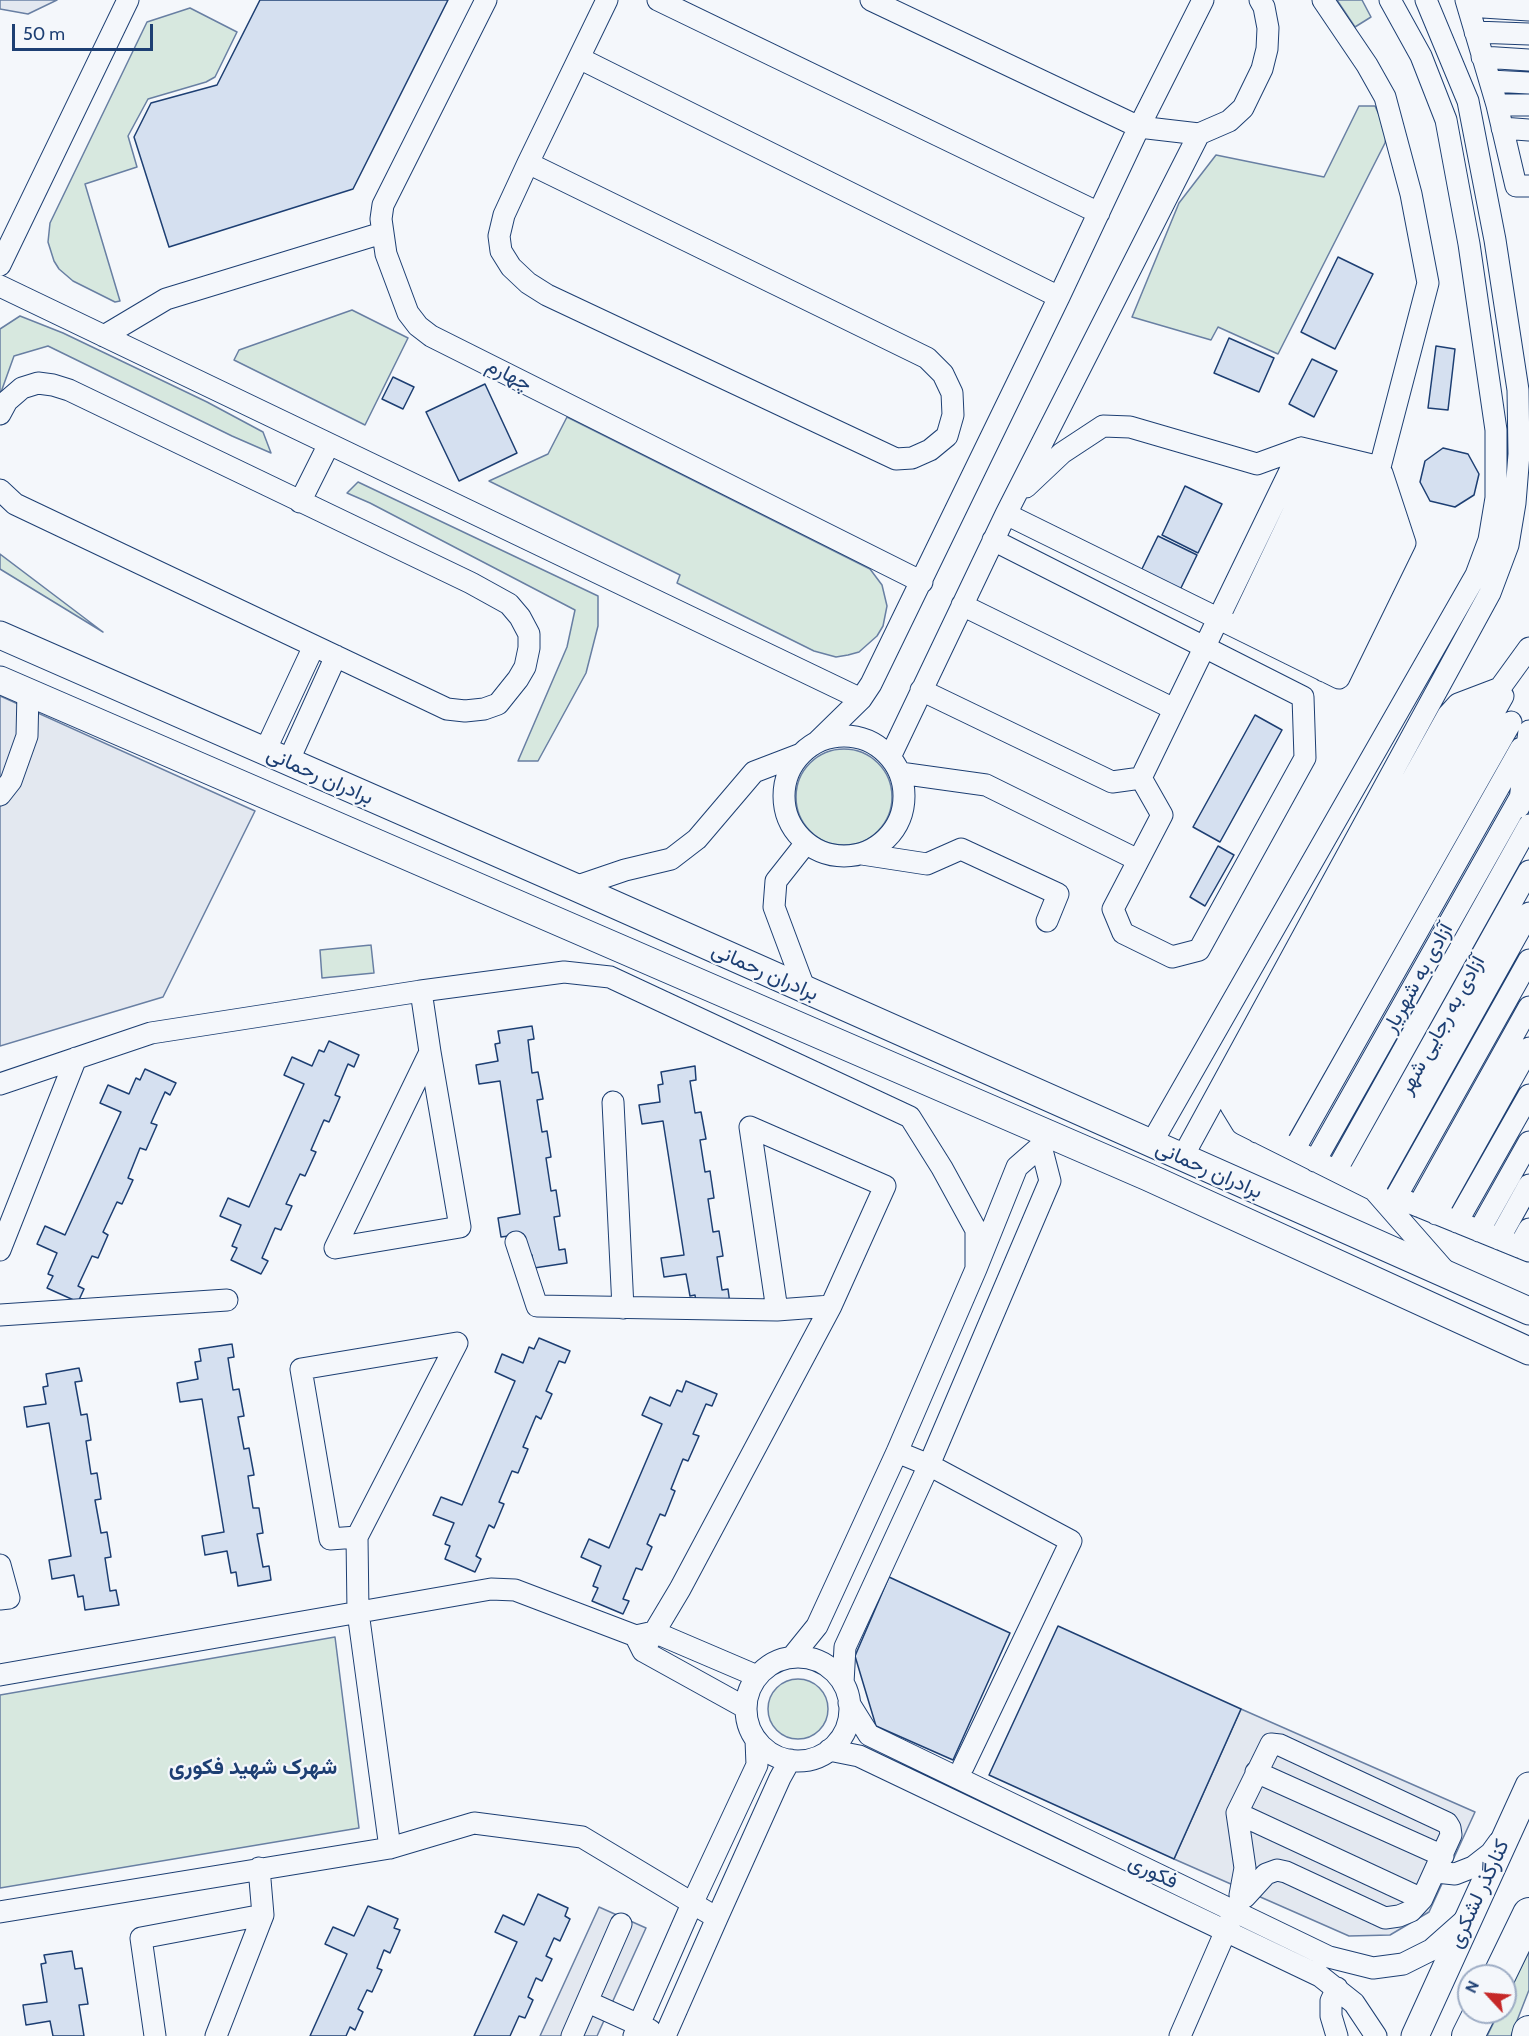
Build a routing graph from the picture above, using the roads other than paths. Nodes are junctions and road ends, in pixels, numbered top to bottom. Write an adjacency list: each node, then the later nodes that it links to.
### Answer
1 (128, 0): 34 (street)
2 (486, 0): 31 (street, چهارم)
3 (607, 0): 16 (street)
4 (658, 0): 30 (street)
5 (871, 0): 22 (street)
6 (1203, 0): 22 (street)
7 (1260, 0): 25 (street)
8 (1323, 0): 43 (street)
9 (1390, 0): 33 (street)
10 (1426, 0): 32 (street)
11 (1467, 3): 12 (street); 13 (street)
12 (1529, 10)
13 (1475, 32): 14 (street); 15 (street)
14 (1529, 34)
15 (1482, 57): 17 (street); 18 (street)
16 (579, 58): 28 (street); 36 (street)
17 (1529, 60)
18 (1490, 81): 19 (street); 20 (street)
19 (1529, 83)
20 (1497, 105): 21 (street); 23 (street)
21 (1529, 105)
22 (1140, 126): 25 (street); 30 (street)
23 (1502, 128): 24 (street); 26 (street)
24 (1529, 130)
25 (1199, 134): 46 (street)
26 (1508, 153): 27 (street); 29 (street)
27 (1529, 154)
28 (528, 163): 28 (street)
29 (1529, 186)
30 (1099, 213): 36 (street)
31 (382, 233): 37 (street); 48 (street, چهارم)
32 (1495, 240): 33 (street); 38 (street)
33 (1469, 244): 39 (street)
34 (0, 265)
35 (0, 286): 37 (street)
36 (1059, 297): 48 (street)
37 (104, 336): 41 (street)
38 (1518, 390): 39 (street); 92 (street)
39 (1491, 393): 90 (street)
40 (0, 414): 45 (street)
41 (329, 444): 45 (street); 61 (street)
42 (1301, 448): 43 (street); 46 (street); 50 (street)
43 (1380, 466): 55 (street); 55 (street); 55 (street)
44 (0, 490): 52 (street)
45 (300, 502): 56 (street)
46 (1010, 506): 47 (street); 50 (street)
47 (993, 540): 49 (street); 53 (street)
48 (922, 582): 61 (street)
49 (962, 605): 58 (street); 62 (street)
50 (1218, 618): 53 (street); 55 (street)
51 (0, 635): 65 (main road, برادران رحمانی)
52 (314, 646): 56 (street); 65 (street)
53 (1204, 646): 62 (street); 72 (street)
54 (1529, 648): 60 (street)
55 (1290, 654)
56 (336, 656): 65 (street)
57 (0, 680): 59 (main road, برادران رحمانی)
58 (921, 690): 66 (street); 67 (street)
59 (28, 692): 68 (street); 88 (main road, برادران رحمانی)
60 (1501, 692): 63 (street); 87 (street); 87 (street)
61 (861, 699): 64 (street)
62 (1174, 709): 67 (street)
63 (1522, 737): 69 (street); 87 (street); 91 (street)
64 (809, 748): 66 (street); 70 (street); 74 (street)
65 (276, 756): 74 (main road, برادران رحمانی)
66 (895, 765): 71 (street); 72 (street)
67 (1141, 778): 72 (street)
68 (0, 795)
69 (1524, 813): 93 (street, آزادی به شهریار); 94 (street)
70 (806, 843): 71 (street); 78 (street)
71 (862, 854): 76 (street)
72 (1138, 860)
73 (1529, 871): 95 (street, آزادی به رجایی شهر)
74 (575, 887): 78 (main road, برادران رحمانی)
75 (1529, 914): 95 (street)
76 (1047, 921)
77 (1529, 960): 98 (street)
78 (805, 990): 90 (main road, برادران رحمانی)
79 (421, 991): 82 (street); 83 (street); 106 (street)
80 (1529, 1007): 98 (street)
81 (1529, 1048): 98 (street)
82 (430, 1052): 82 (street)
83 (76, 1058): 84 (street); 105 (street)
84 (0, 1084)
85 (1529, 1095): 99 (street)
86 (613, 1102): 110 (street)
87 (1258, 1132): 91 (street)
88 (1044, 1139): 97 (street); 100 (street); 114 (main road, برادران رحمانی)
89 (1529, 1142): 101 (street)
90 (1151, 1144): 92 (main road, برادران رحمانی)
91 (1294, 1150): 93 (street)
92 (1182, 1158): 107 (main road, برادران رحمانی)
93 (1315, 1161): 94 (street)
94 (1336, 1171): 95 (street)
95 (1365, 1185): 107 (street)
96 (1529, 1185): 102 (street)
97 (998, 1210): 100 (street); 106 (street)
98 (1427, 1210): 99 (street)
99 (1457, 1222): 101 (street)
100 (1030, 1225): 116 (street)
101 (1479, 1231): 102 (street)
102 (1499, 1239): 104 (street)
103 (516, 1242): 110 (street)
104 (1526, 1242)
105 (0, 1250)
106 (976, 1269): 115 (street)
107 (1448, 1275): 112 (main road, برادران رحمانی)
108 (227, 1300): 113 (street)
109 (831, 1306): 111 (street); 111 (street); 121 (street)
110 (623, 1308): 111 (street)
111 (777, 1310)
112 (1529, 1311)
113 (0, 1315)
114 (1529, 1351)
115 (897, 1452): 116 (street); 122 (street)
116 (929, 1465): 125 (street); 130 (street)
117 (357, 1537): 117 (street); 120 (street)
118 (0, 1565): 119 (street)
119 (0, 1599)
120 (358, 1612): 121 (street); 123 (street); 135 (street)
121 (644, 1640): 124 (street); 126 (street)
122 (792, 1657): 124 (street); 125 (street)
123 (0, 1675)
124 (757, 1676): 126 (street)
125 (846, 1693): 128 (street); 141 (street, فکوری)
126 (746, 1708): 127 (street)
127 (756, 1740): 129 (street); 139 (street)
128 (828, 1750): 129 (street); 141 (street, فکوری)
129 (790, 1760): 145 (street)
130 (963, 1767)
131 (1256, 1772): 133 (street); 136 (street); 136 (street)
132 (1529, 1786): 134 (main road, کنارگذر لشکری)
133 (1237, 1813): 138 (street); 141 (street)
134 (1509, 1830): 136 (street); 144 (main road, کنارگذر لشکری)
135 (390, 1848): 137 (street); 139 (street)
136 (1439, 1864): 138 (street)
137 (259, 1868): 140 (street); 143 (street)
138 (1422, 1899): 141 (street)
139 (692, 1904): 145 (street); 150 (street)
140 (0, 1912)
141 (1234, 1913): 144 (street, فکوری); 148 (street, فکوری); 155 (street)
142 (1529, 1914): 147 (highway)
143 (263, 1915): 151 (street); 152 (street)
144 (1469, 1916): 158 (main road, کنارگذر لشکری)
145 (717, 1917): 154 (street)
146 (621, 1924): 149 (street)
147 (1506, 1964)
148 (1337, 1988): 156 (street); 157 (street, فکوری)
149 (588, 2002): 150 (street); 153 (street)
150 (637, 2030): 154 (street)
151 (155, 2036)
152 (216, 2036)
153 (572, 2036)
154 (664, 2036)
155 (1180, 2036)
156 (1337, 2036)
157 (1376, 2036)
158 (1415, 2036)

